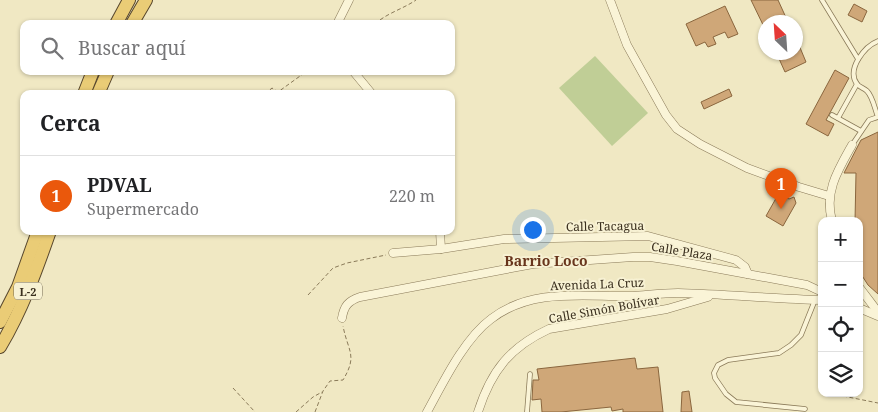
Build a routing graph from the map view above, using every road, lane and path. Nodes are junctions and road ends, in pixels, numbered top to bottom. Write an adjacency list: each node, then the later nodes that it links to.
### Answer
1 (129, 0): 7 (highway)
2 (146, 0): 8 (highway)
3 (349, 0): 9 (street)
4 (416, 0): 10 (path)
5 (610, 0): 27 (street)
6 (822, 0): 12 (lane)
7 (118, 20)
8 (134, 20)
9 (339, 20)
10 (381, 20)
11 (878, 42): 12 (lane)
12 (858, 59): 17 (lane)
13 (91, 75): 18 (highway)
14 (106, 75): 19 (highway)
15 (301, 75): 20 (path)
16 (356, 75): 21 (street)
17 (857, 84): 23 (lane); 24 (lane)
18 (86, 90)
19 (100, 90)
20 (281, 90)
21 (369, 90)
22 (832, 115): 24 (lane)
23 (878, 117): 25 (lane)
24 (838, 118): 25 (lane)
25 (861, 131): 26 (lane)
26 (852, 145): 27 (street)
27 (829, 196): 28 (street)
28 (832, 217)
29 (37, 235): 43 (highway, L-2)
30 (49, 235): 44 (highway, L-2)
31 (440, 235): 32 (street)
32 (441, 249): 33 (street, Calle Tacagua); 34 (street, Calle Tacagua)
33 (393, 252): 37 (path)
34 (748, 274): 35 (street, Calle Plaza); 42 (street, Calle Plaza)
35 (818, 290)
36 (863, 293): 41 (street)
37 (308, 295)
38 (714, 295): 39 (street, Avenida La Cruz); 54 (street, Avenida La Cruz); 55 (street, Calle Simón Bolívar)
39 (818, 300): 50 (lane)
40 (863, 309): 41 (street)
41 (878, 314)
42 (342, 318): 47 (path)
43 (0, 322)
44 (0, 347)
45 (530, 374): 56 (lane)
46 (233, 388): 51 (path)
47 (323, 391): 52 (path); 53 (path)
48 (848, 397): 49 (path)
49 (878, 403)
50 (805, 409)
51 (255, 412)
52 (296, 412)
53 (315, 412)
54 (427, 412)
55 (478, 412)
56 (527, 412)

